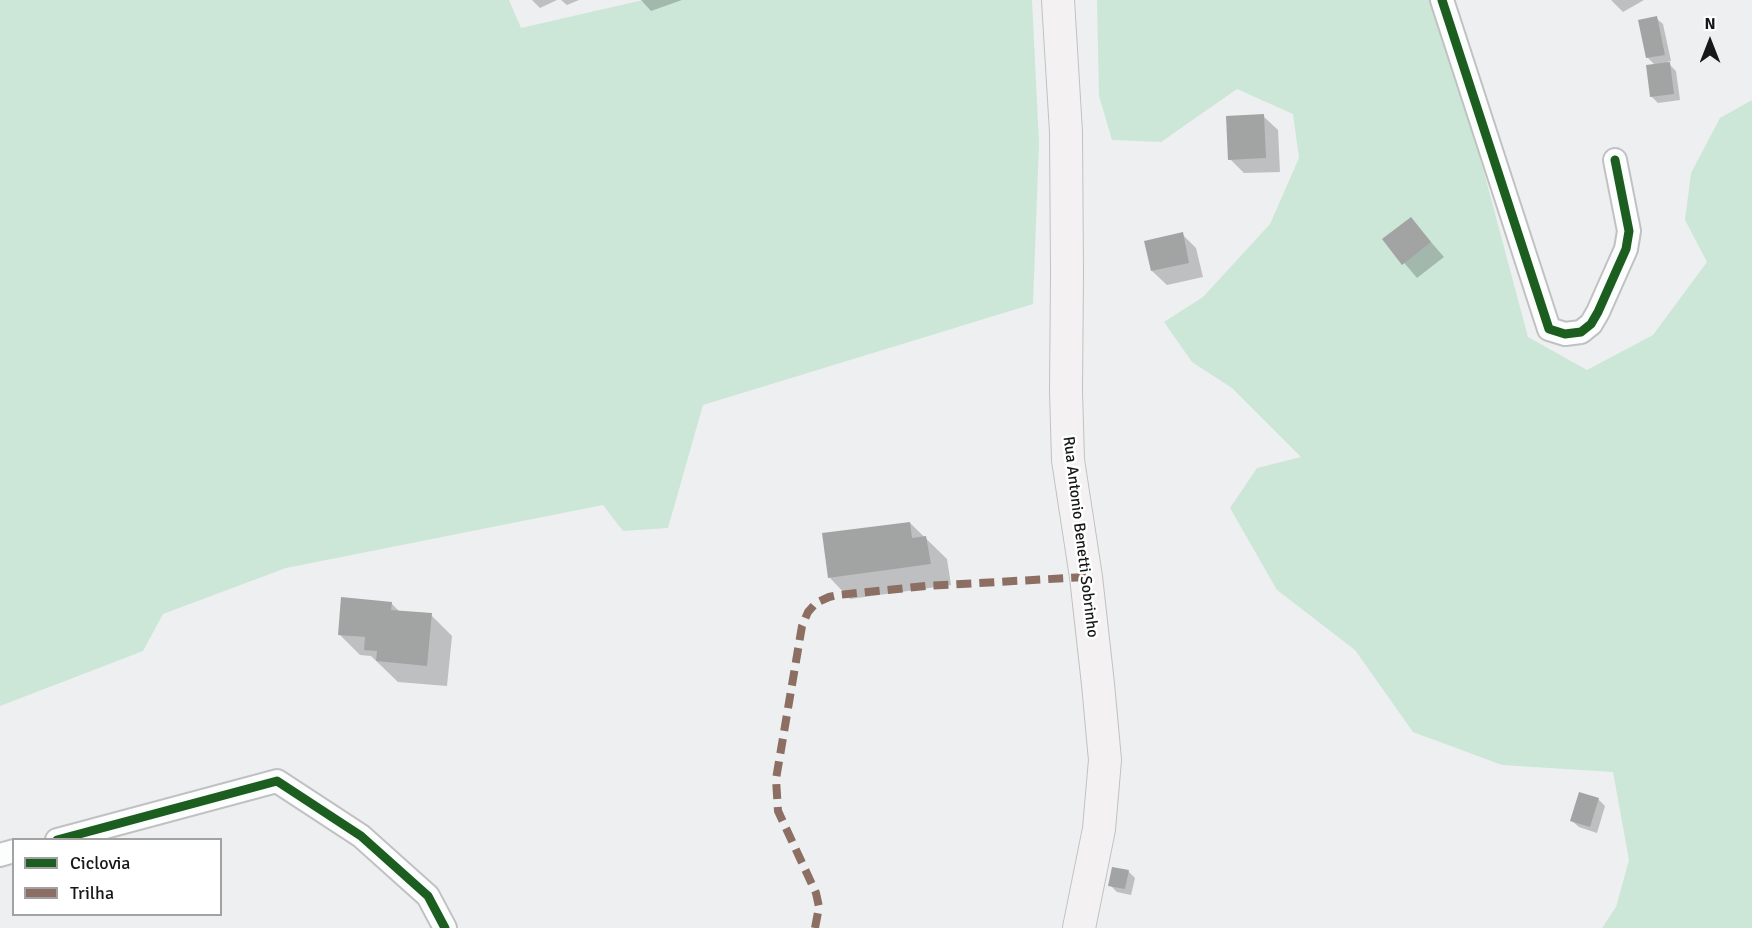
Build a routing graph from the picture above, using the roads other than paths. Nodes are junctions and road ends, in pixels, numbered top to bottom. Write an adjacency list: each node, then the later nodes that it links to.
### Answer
1 (1058, 0): 6 (main road, Rua Antonio Benetti Sobrinho)
2 (1442, 0): 3 (street)
3 (1615, 160)
4 (64, 838): 5 (street)
5 (445, 928)
6 (1079, 928)

